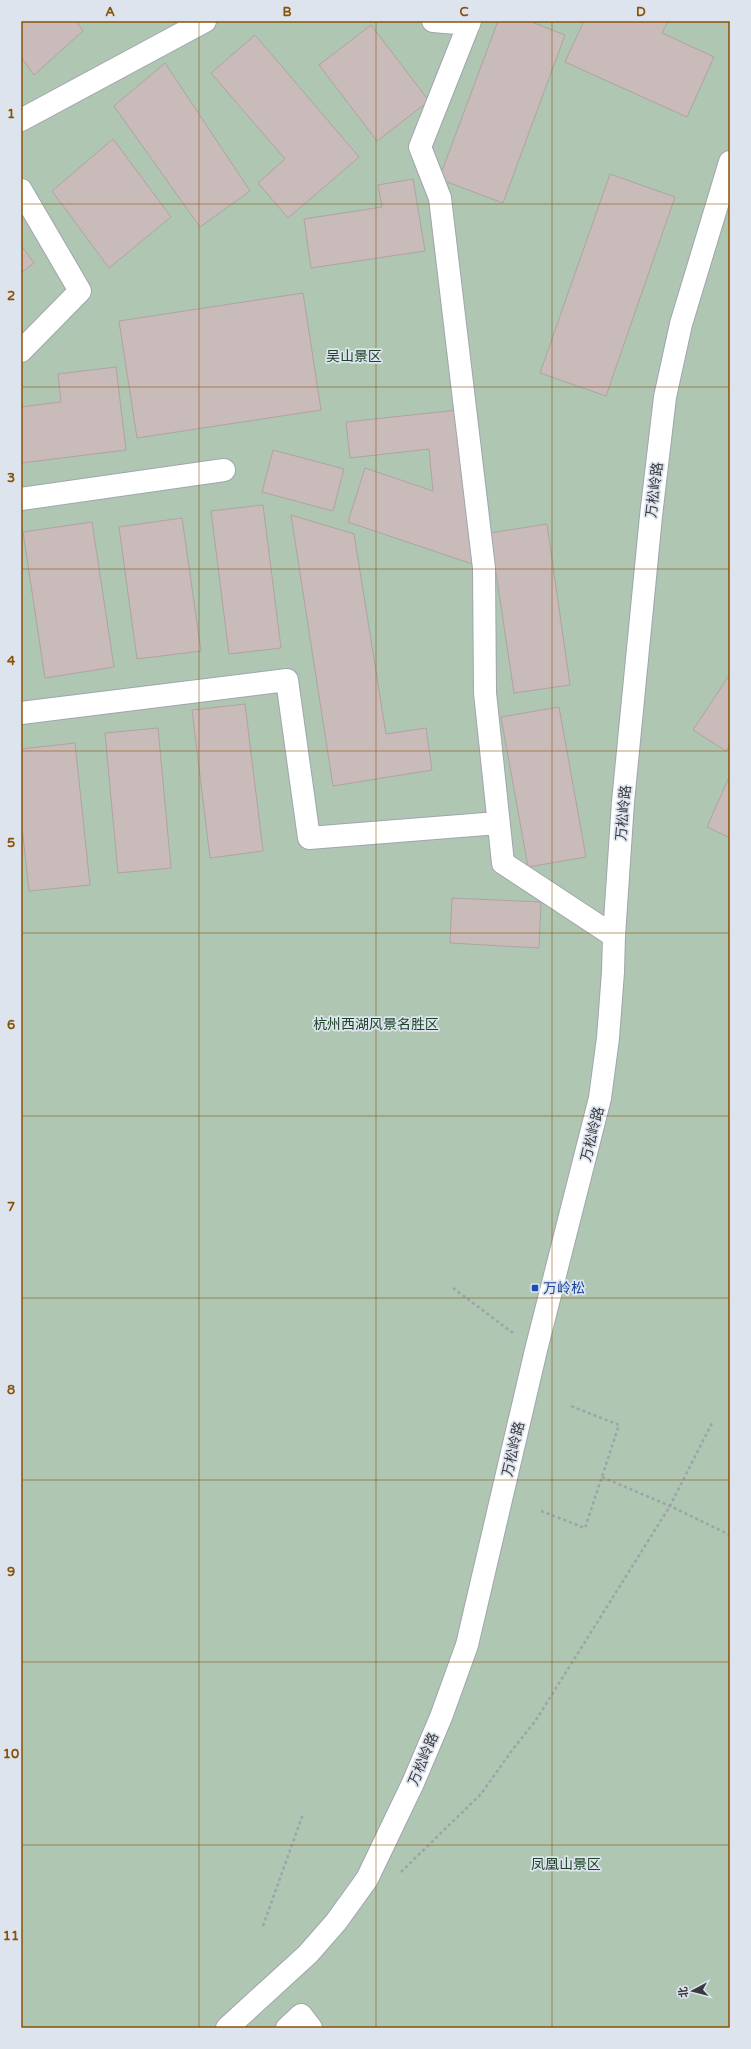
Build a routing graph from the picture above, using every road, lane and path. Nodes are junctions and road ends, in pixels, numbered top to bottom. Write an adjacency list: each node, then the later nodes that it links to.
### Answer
1 (205, 21): 4 (street)
2 (433, 21): 3 (street)
3 (470, 23): 11 (street)
4 (21, 120)
5 (730, 162): 12 (street, 万松岭路)
6 (21, 190): 7 (street)
7 (21, 351)
8 (224, 470): 9 (street)
9 (21, 499)
10 (21, 713): 11 (street)
11 (498, 823): 12 (street)
12 (614, 936): 14 (street, 万松岭路)
13 (453, 1288): 14 (path)
14 (536, 1350): 24 (street, 万松岭路)
15 (571, 1406): 17 (path)
16 (713, 1421): 18 (path)
17 (602, 1477): 18 (path); 19 (path)
18 (670, 1506): 20 (path); 22 (path)
19 (541, 1511)
20 (730, 1534)
21 (303, 1814): 23 (path)
22 (396, 1877)
23 (263, 1926)
24 (227, 2028)
25 (287, 2028): 26 (street)
26 (311, 2028)

